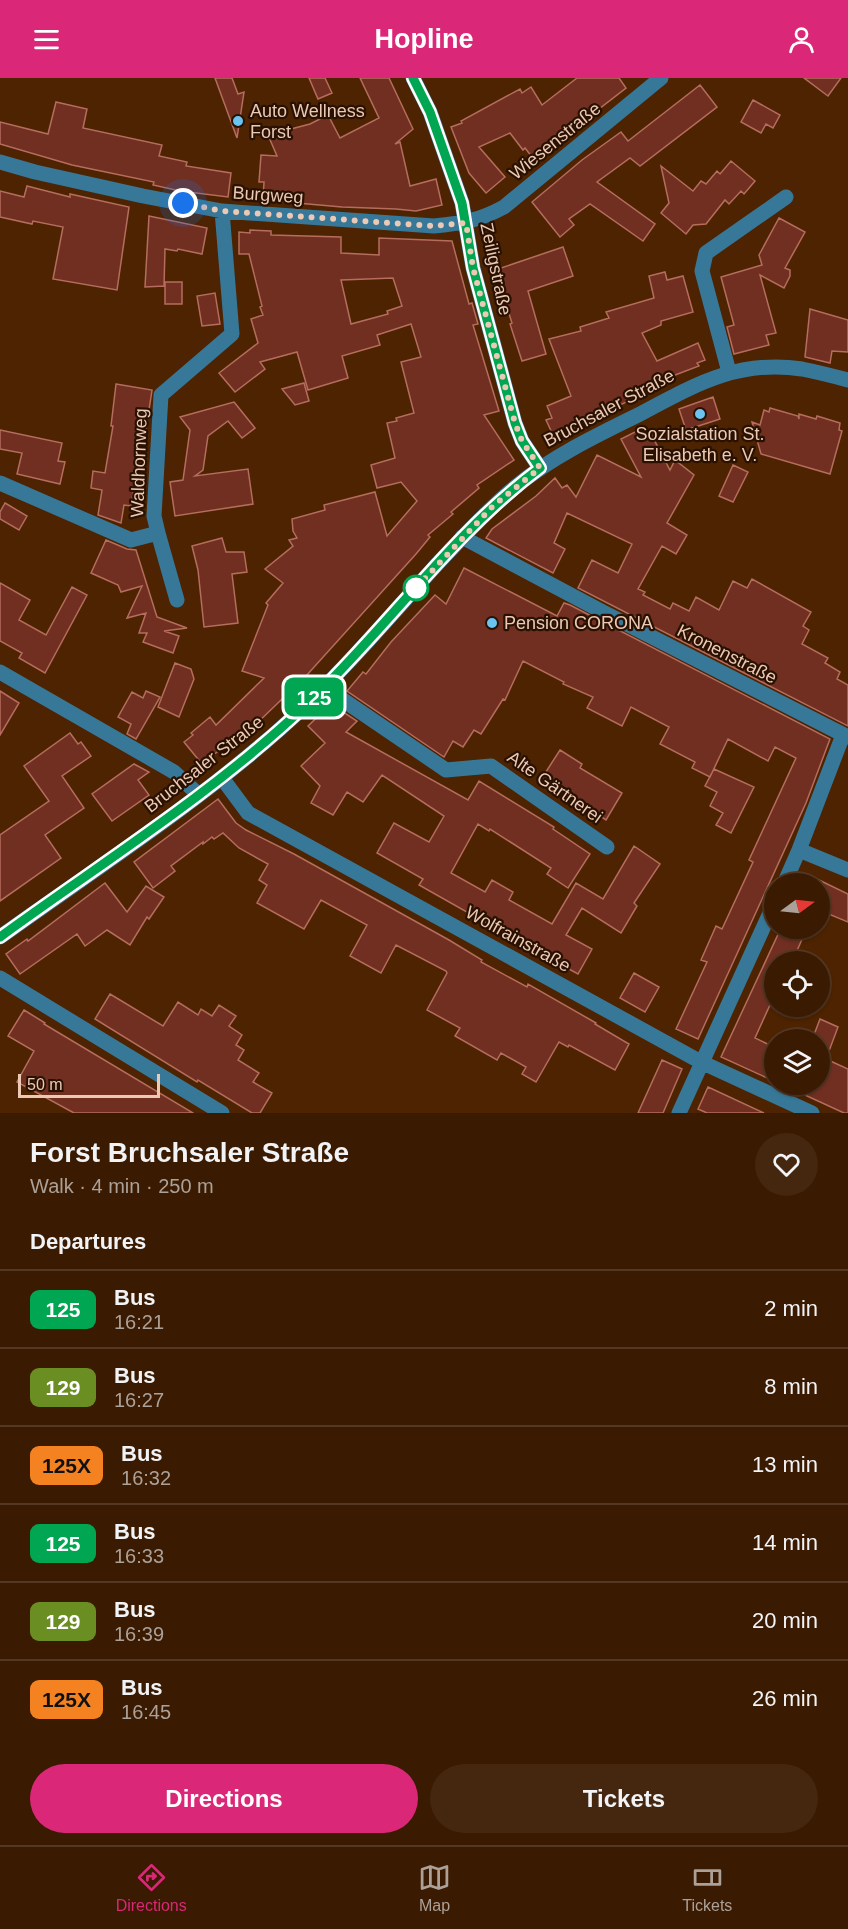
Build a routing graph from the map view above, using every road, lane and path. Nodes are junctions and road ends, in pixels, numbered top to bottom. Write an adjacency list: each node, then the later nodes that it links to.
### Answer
1 (413, 78): 6 (street, Zeiligstraße)
2 (661, 78): 6 (street, Wiesenstraße)
3 (0, 162): 5 (street, Burgweg)
4 (786, 197): 7 (street)
5 (222, 211): 6 (street, Burgweg); 11 (street, Waldhornweg)
6 (466, 223): 9 (street, Zeiligstraße)
7 (729, 372): 8 (street, Bruchsaler Straße); 9 (street, Bruchsaler Straße)
8 (848, 380)
9 (540, 468): 12 (street, Bruchsaler Straße)
10 (0, 483): 11 (street, Waldhornweg)
11 (158, 533): 13 (street, Waldhornweg)
12 (462, 537): 15 (street, Bruchsaler Straße); 16 (street, Kronenstraße)
13 (177, 600)
14 (0, 672): 18 (street)
15 (324, 687): 17 (street, Bruchsaler Straße); 19 (street, Alte Gärtnerei)
16 (845, 736): 20 (street)
17 (222, 778): 18 (street, Bruchsaler Straße); 26 (street, Wolfrainstraße)
18 (199, 795): 24 (street, Bruchsaler Straße)
19 (607, 847)
20 (799, 850): 21 (street); 22 (street)
21 (848, 870)
22 (789, 873)
23 (764, 926): 26 (street)
24 (0, 937)
25 (0, 978): 27 (street)
26 (701, 1062): 28 (street); 29 (street, Wolfrainstraße)
27 (222, 1113)
28 (678, 1113)
29 (812, 1113)

